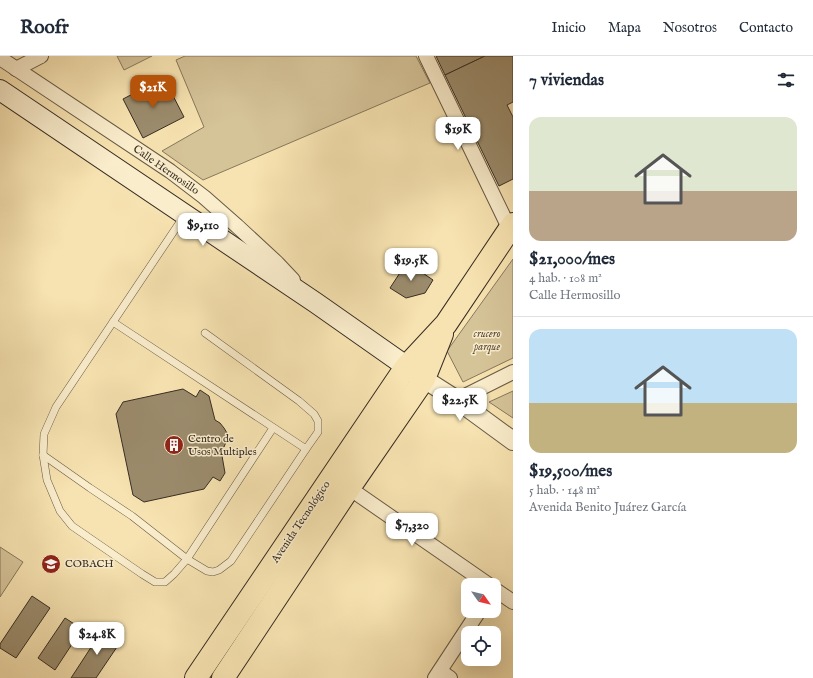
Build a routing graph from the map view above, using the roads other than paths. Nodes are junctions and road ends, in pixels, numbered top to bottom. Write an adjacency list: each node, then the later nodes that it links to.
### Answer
1 (41, 56): 4 (street)
2 (426, 56): 7 (street)
3 (0, 58): 4 (street, Calle Hermosillo)
4 (16, 69): 8 (street, Calle Hermosillo)
5 (0, 90): 6 (main road, Calle Hermosillo)
6 (184, 215): 8 (main road, Calle Hermosillo); 9 (lane)
7 (512, 229): 10 (main road)
8 (316, 303): 12 (main road, Calle Hermosillo)
9 (113, 322): 16 (lane); 19 (lane)
10 (446, 324): 12 (main road, Avenida Tecnológico); 14 (main road, Avenida Tecnológico)
11 (205, 333): 18 (lane)
12 (406, 366): 14 (main road, Calle Hermosillo); 27 (main road, Avenida Tecnológico)
13 (513, 372): 15 (street)
14 (424, 379): 15 (street); 20 (main road, Avenida Tecnológico)
15 (457, 400): 17 (street)
16 (273, 428): 18 (lane); 21 (lane)
17 (513, 441)
18 (306, 449): 21 (lane)
19 (43, 455): 21 (lane); 21 (lane)
20 (349, 488): 22 (street); 28 (main road, Avenida Tecnológico)
21 (187, 559)
22 (479, 578)
23 (501, 594): 24 (street)
24 (513, 602)
25 (476, 618): 26 (street)
26 (442, 676)
27 (196, 678)
28 (223, 678)

